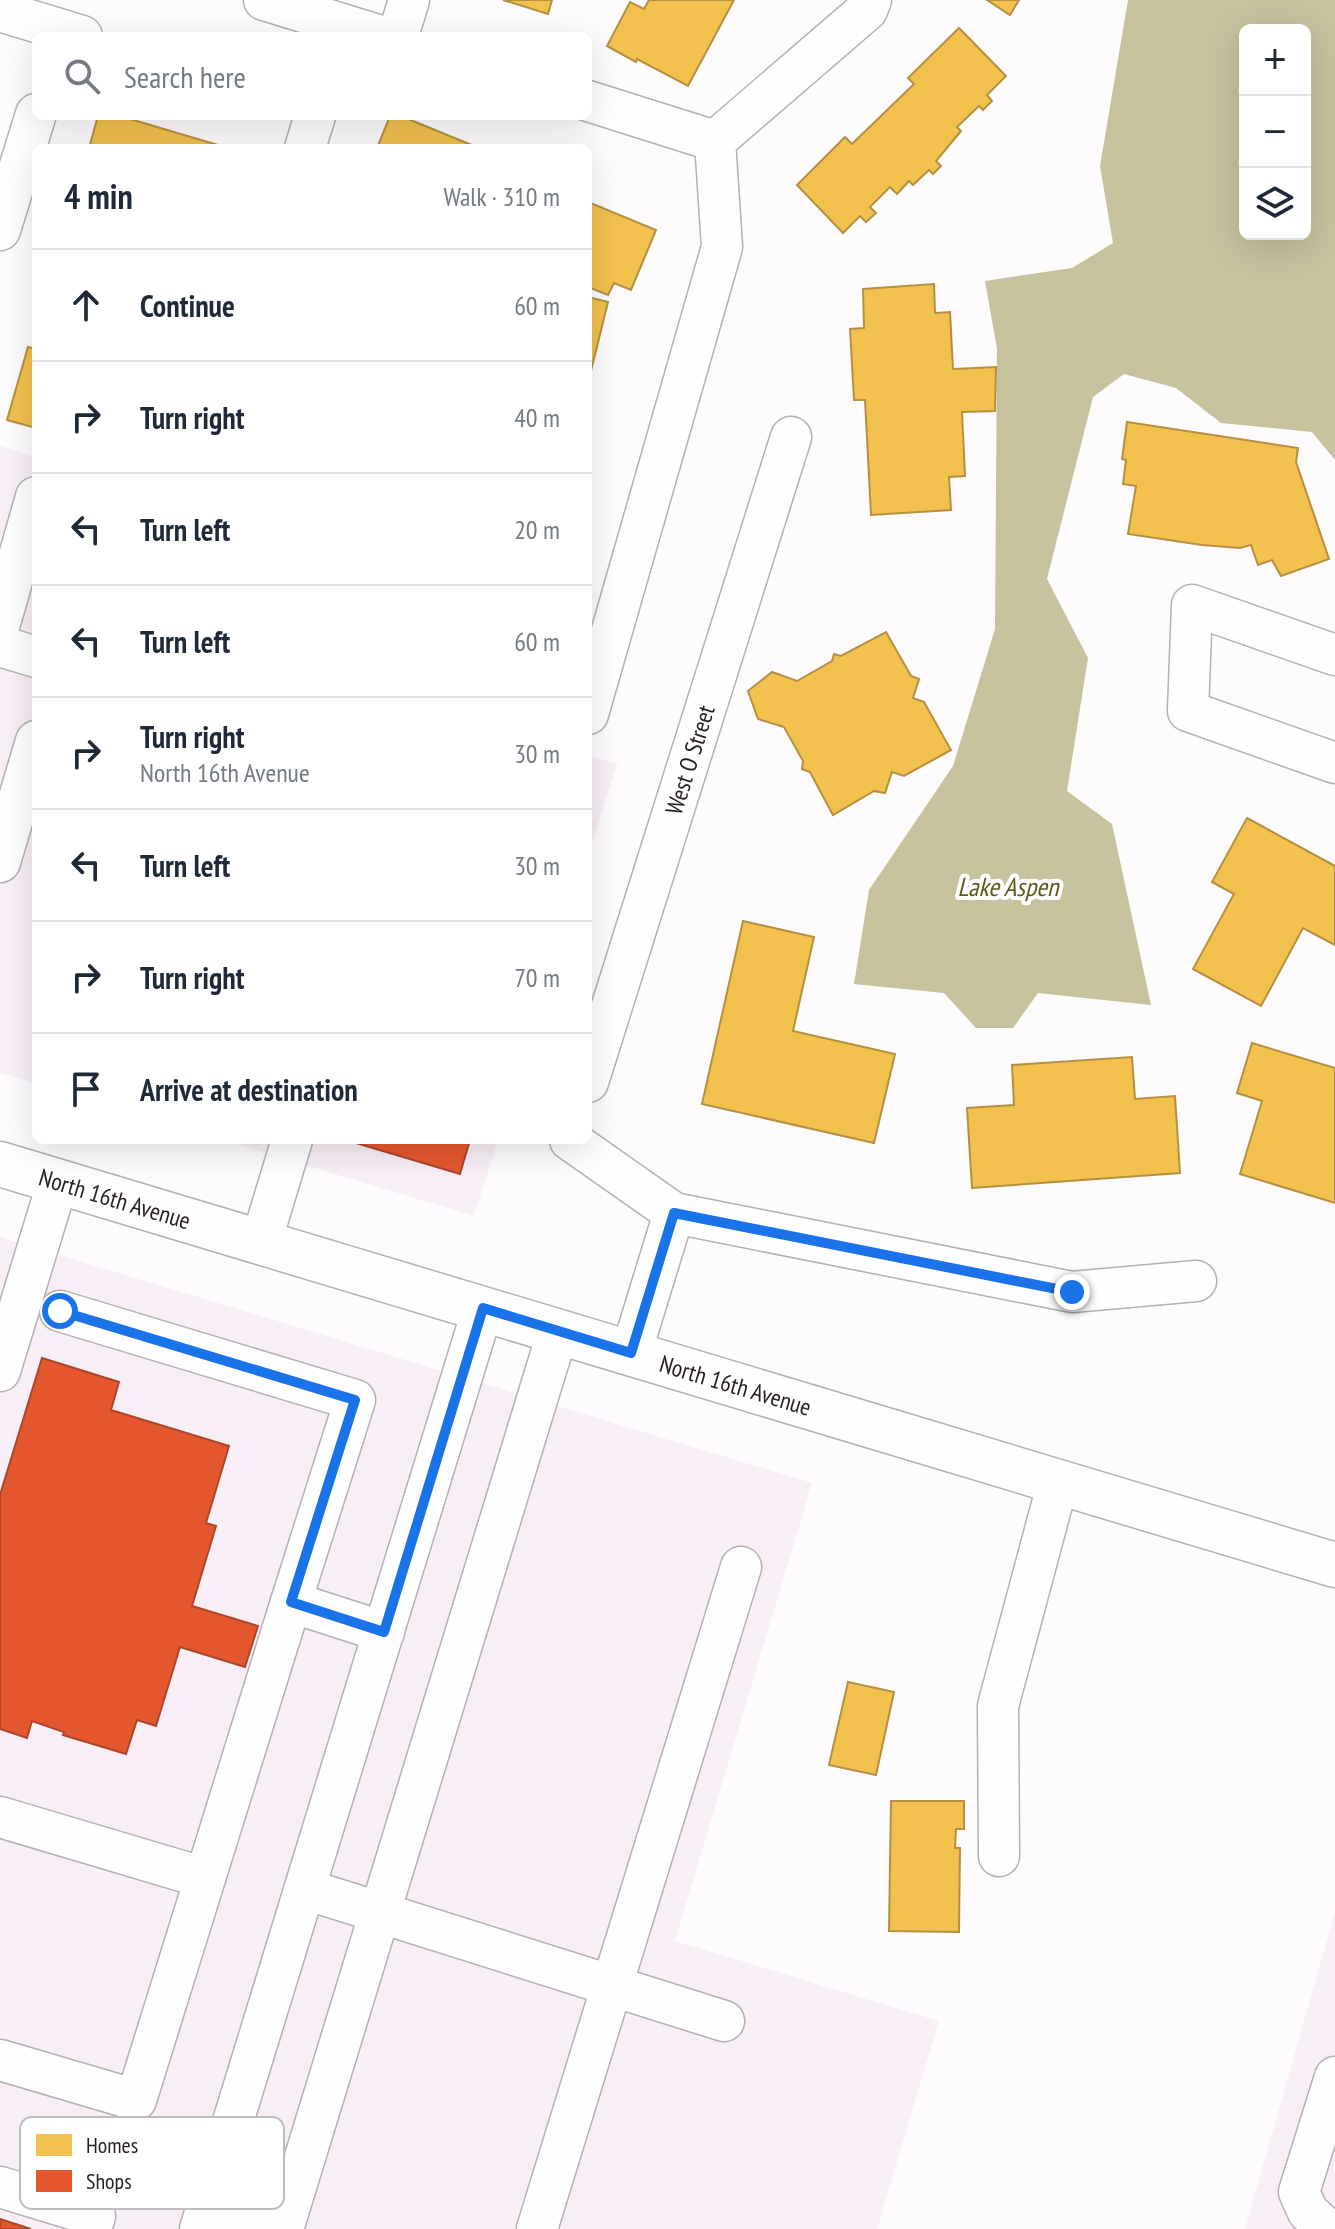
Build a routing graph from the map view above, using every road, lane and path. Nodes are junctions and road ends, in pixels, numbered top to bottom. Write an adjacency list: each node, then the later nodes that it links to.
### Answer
1 (264, 0): 6 (street)
2 (409, 0): 7 (street)
3 (871, 0): 11 (street)
4 (0, 11): 5 (street)
5 (62, 32)
6 (368, 32)
7 (399, 32)
8 (592, 102): 11 (street)
9 (34, 120): 13 (street)
10 (314, 120): 12 (street)
11 (715, 141): 20 (street)
12 (306, 144)
13 (0, 230)
14 (791, 437): 26 (street, West O Street)
15 (32, 511): 16 (street)
16 (0, 623)
17 (0, 646): 19 (street)
18 (1335, 655): 22 (street)
19 (32, 656)
20 (592, 700)
21 (32, 754): 24 (street)
22 (1335, 763)
23 (32, 852): 25 (street)
24 (0, 862)
25 (0, 871)
26 (592, 1069)
27 (291, 1144): 32 (street)
28 (576, 1144): 31 (street)
29 (0, 1164): 30 (main road, North 16th Avenue)
30 (58, 1181): 32 (main road, North 16th Avenue); 36 (street)
31 (674, 1213): 33 (street); 38 (street)
32 (261, 1242): 34 (main road, North 16th Avenue)
33 (1196, 1281)
34 (483, 1308): 37 (main road, North 16th Avenue); 44 (street)
35 (60, 1311): 43 (street)
36 (8, 1317): 39 (street)
37 (558, 1331): 38 (main road, North 16th Avenue); 49 (street)
38 (631, 1353): 40 (main road, North 16th Avenue)
39 (0, 1371)
40 (1058, 1482): 41 (main road, North 16th Avenue); 46 (street)
41 (1335, 1563)
42 (741, 1567): 50 (street)
43 (291, 1602): 44 (street); 47 (street)
44 (384, 1632): 48 (street)
45 (0, 1817): 47 (street)
46 (999, 1856)
47 (205, 1878): 52 (street)
48 (305, 1889): 49 (street); 54 (street)
49 (380, 1913): 50 (street); 61 (street)
50 (612, 1985): 51 (street); 62 (street)
51 (724, 2021)
52 (0, 2060)
53 (1335, 2077): 63 (street)
54 (235, 2117)
55 (0, 2187): 56 (street)
56 (20, 2193)
57 (72, 2209): 59 (street)
58 (203, 2220): 60 (street)
59 (91, 2229)
60 (267, 2229)
61 (283, 2229)
62 (537, 2229)
63 (1327, 2229)

